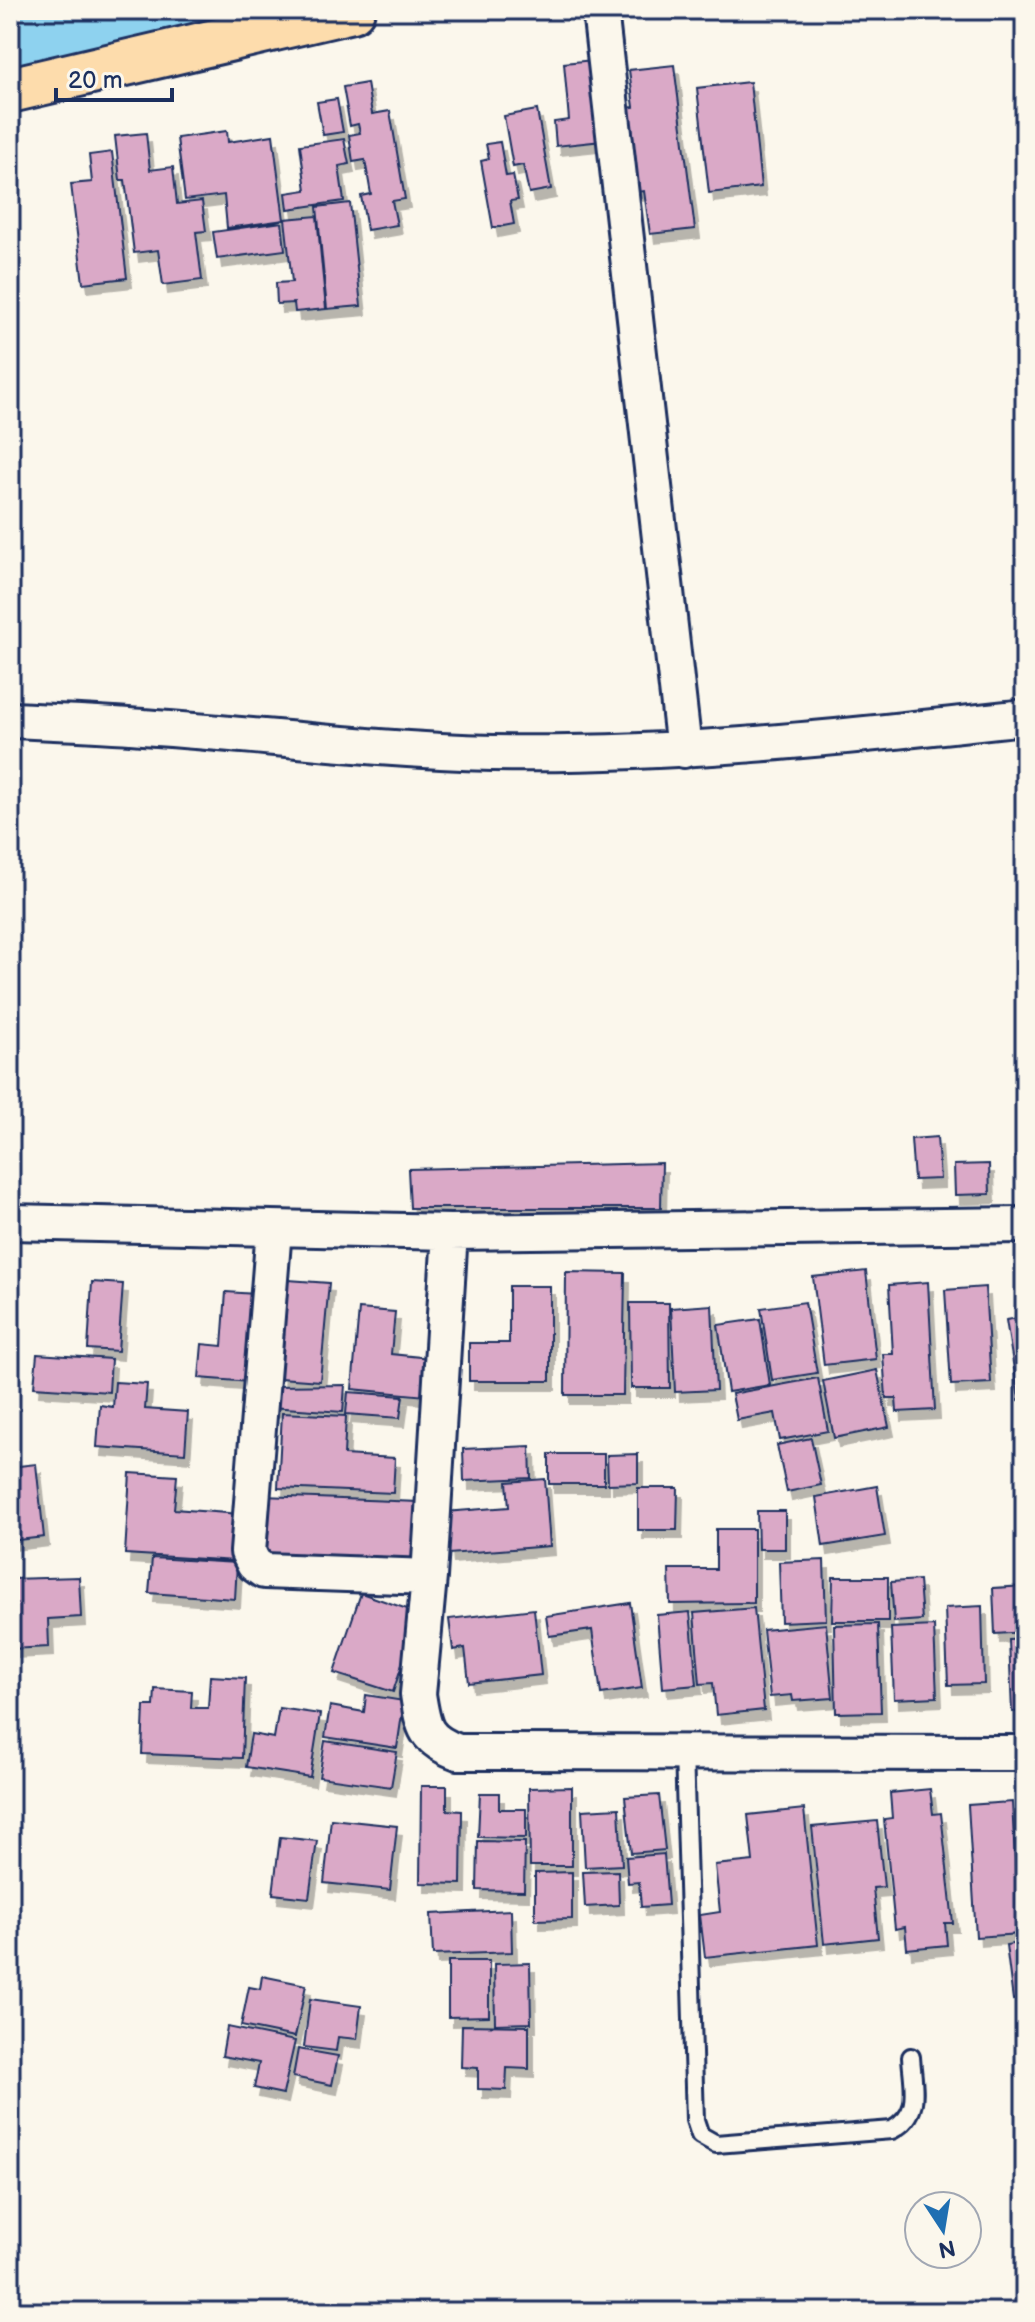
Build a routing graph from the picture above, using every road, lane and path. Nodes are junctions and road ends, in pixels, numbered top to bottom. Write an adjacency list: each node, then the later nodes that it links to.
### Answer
1 (352, 10): 3 (highway)
2 (600, 10): 6 (street)
3 (10, 90)
4 (1025, 717): 6 (street)
5 (10, 720): 6 (street)
6 (684, 750)
7 (10, 1222): 9 (street)
8 (1025, 1225): 10 (street)
9 (274, 1229): 10 (street); 11 (street)
10 (450, 1232): 11 (street)
11 (429, 1577): 12 (street)
12 (684, 1751): 13 (street); 14 (lane)
13 (1025, 1753)
14 (911, 2057)

